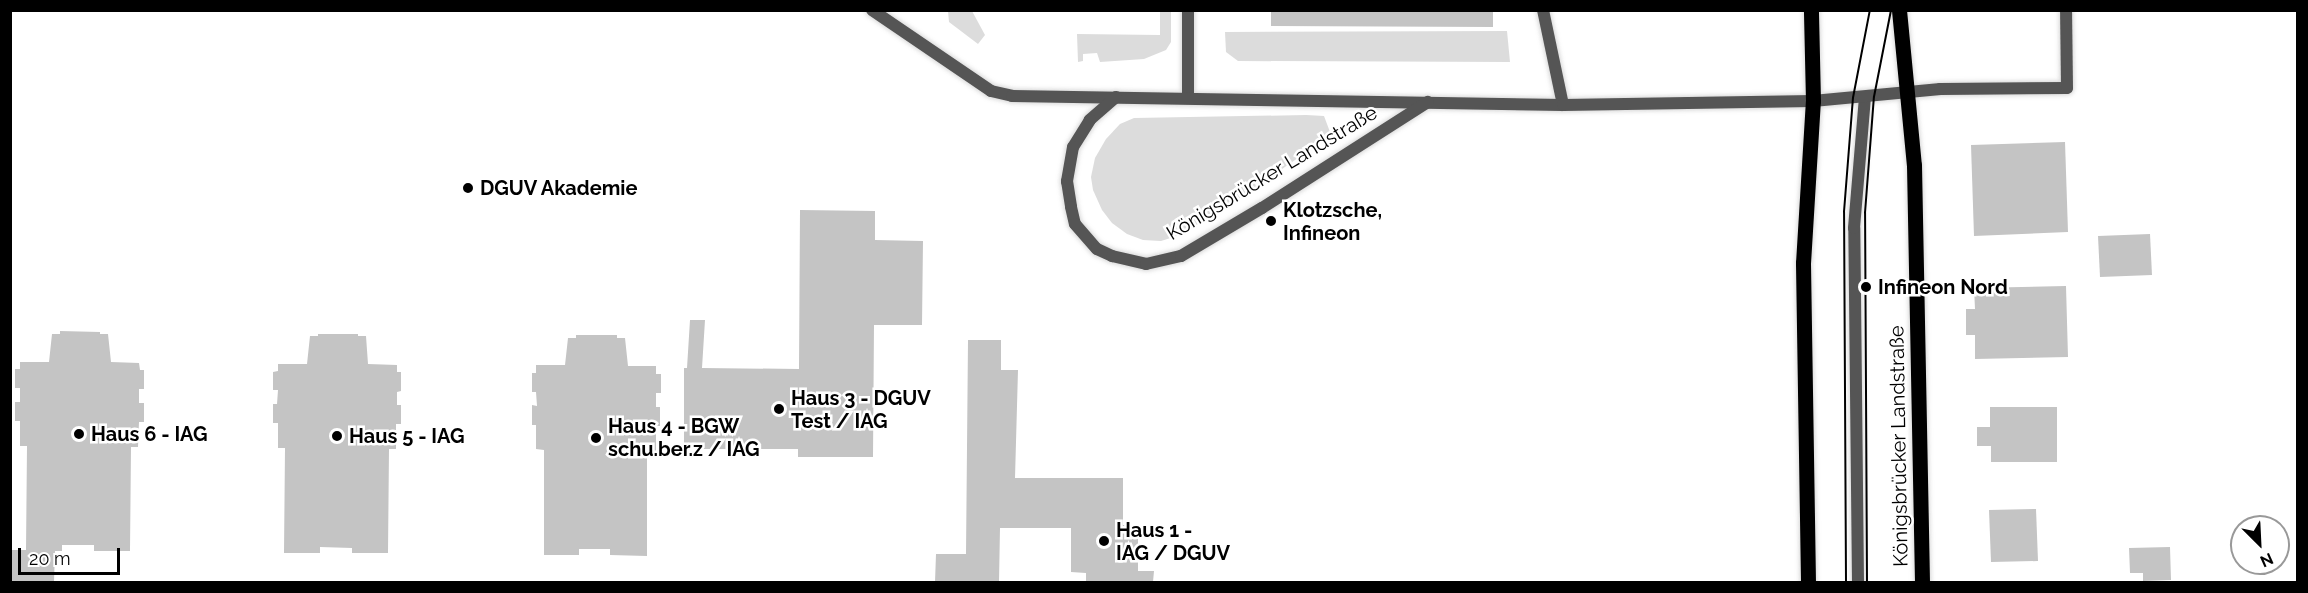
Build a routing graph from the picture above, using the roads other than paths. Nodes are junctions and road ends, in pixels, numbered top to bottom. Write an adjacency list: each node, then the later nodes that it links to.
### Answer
1 (872, 10): 8 (street, Königsbrücker Landstraße)
2 (1188, 10): 10 (street)
3 (1543, 10): 13 (street)
4 (1811, 10): 11 (main road)
5 (1899, 10): 7 (main road)
6 (2066, 10): 7 (street, Königsbrücker Landstraße)
7 (1907, 93): 9 (street, Königsbrücker Landstraße); 16 (main road, Königsbrücker Landstraße)
8 (1116, 97): 10 (street, Königsbrücker Landstraße); 12 (street, Königsbrücker Landstraße)
9 (1865, 97): 11 (street, Königsbrücker Landstraße); 15 (street)
10 (1188, 98): 12 (street, Königsbrücker Landstraße)
11 (1813, 101): 13 (street, Königsbrücker Landstraße); 14 (main road)
12 (1428, 102): 13 (street, Königsbrücker Landstraße)
13 (1563, 105)
14 (1808, 582)
15 (1858, 582)
16 (1922, 582)

